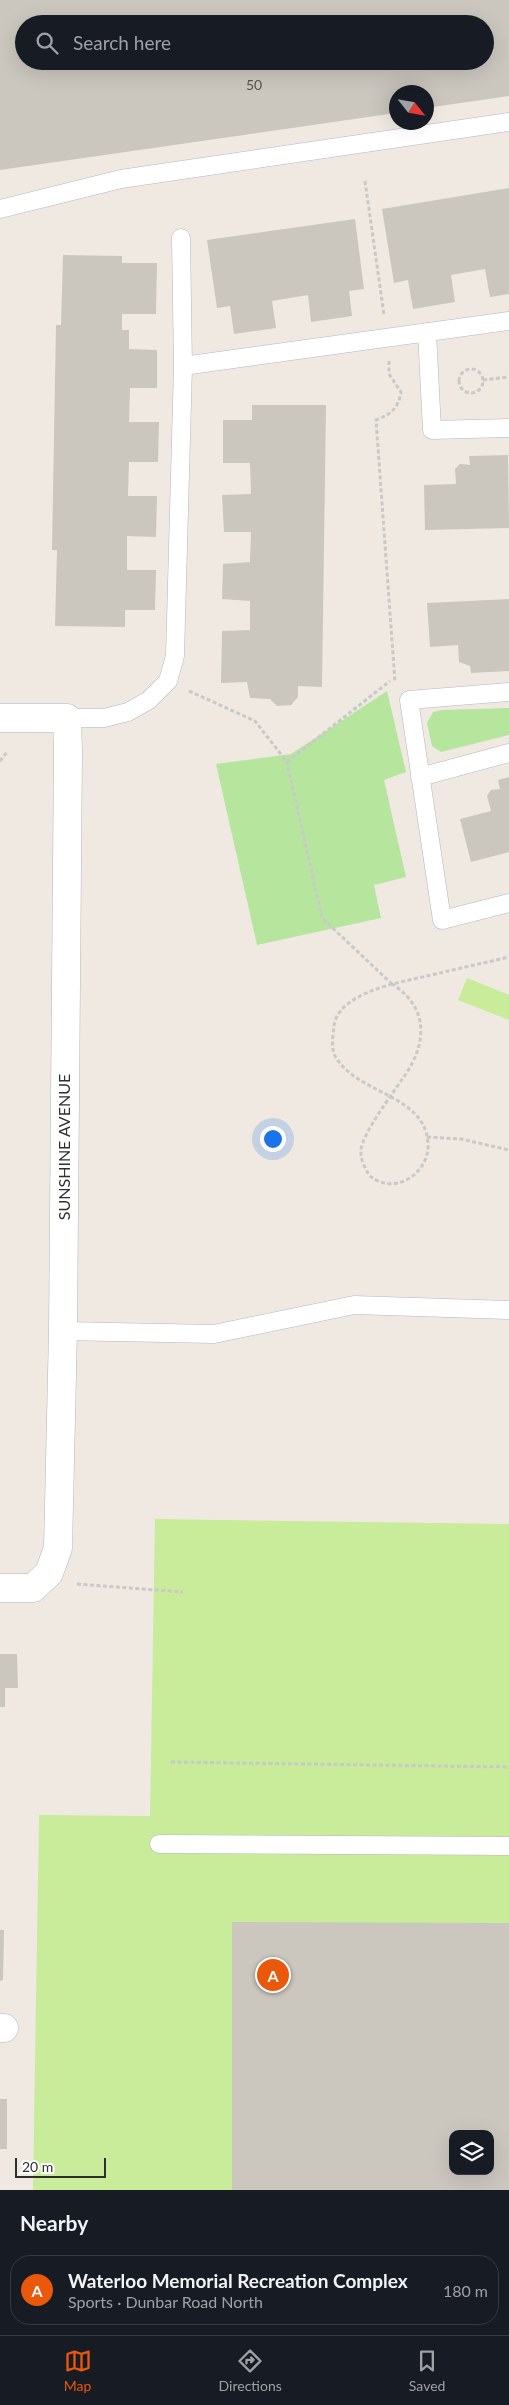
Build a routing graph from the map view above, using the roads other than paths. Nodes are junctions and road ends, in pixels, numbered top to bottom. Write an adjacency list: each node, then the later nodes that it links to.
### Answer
1 (509, 122): 2 (lane)
2 (0, 209)
3 (181, 238): 6 (lane)
4 (509, 321): 5 (lane)
5 (427, 332): 6 (lane); 7 (lane)
6 (183, 366): 10 (lane)
7 (509, 428)
8 (509, 692): 12 (lane)
9 (0, 718): 10 (street)
10 (67, 718): 15 (street, SUNSHINE AVENUE)
11 (509, 753): 12 (lane)
12 (420, 777): 13 (lane)
13 (509, 903)
14 (509, 1310): 15 (lane)
15 (63, 1331): 16 (street, SUNSHINE AVENUE)
16 (0, 1588)
17 (159, 1844): 18 (lane)
18 (509, 1846)

